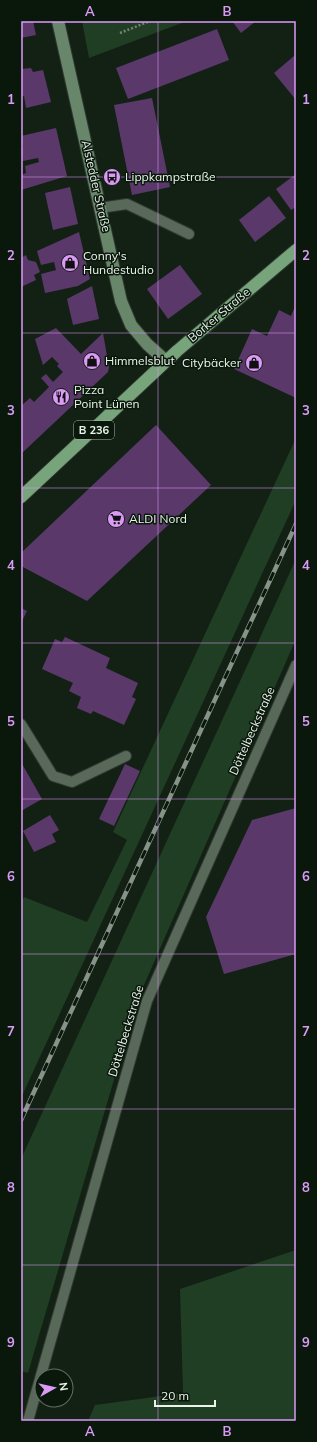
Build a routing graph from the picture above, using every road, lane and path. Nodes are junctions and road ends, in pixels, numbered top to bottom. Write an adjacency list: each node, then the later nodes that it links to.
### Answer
1 (58, 21): 4 (street, Alstedder Straße)
2 (150, 21): 3 (path)
3 (120, 33)
4 (100, 208): 5 (lane); 7 (street, Alstedder Straße)
5 (190, 234)
6 (296, 250): 7 (main road, Borker Straße / B 236)
7 (166, 362): 8 (main road, Borker Straße / B 236)
8 (21, 497)
9 (296, 665): 12 (lane, Döttelbeckstraße)
10 (21, 724): 11 (lane)
11 (126, 756)
12 (28, 1421)

